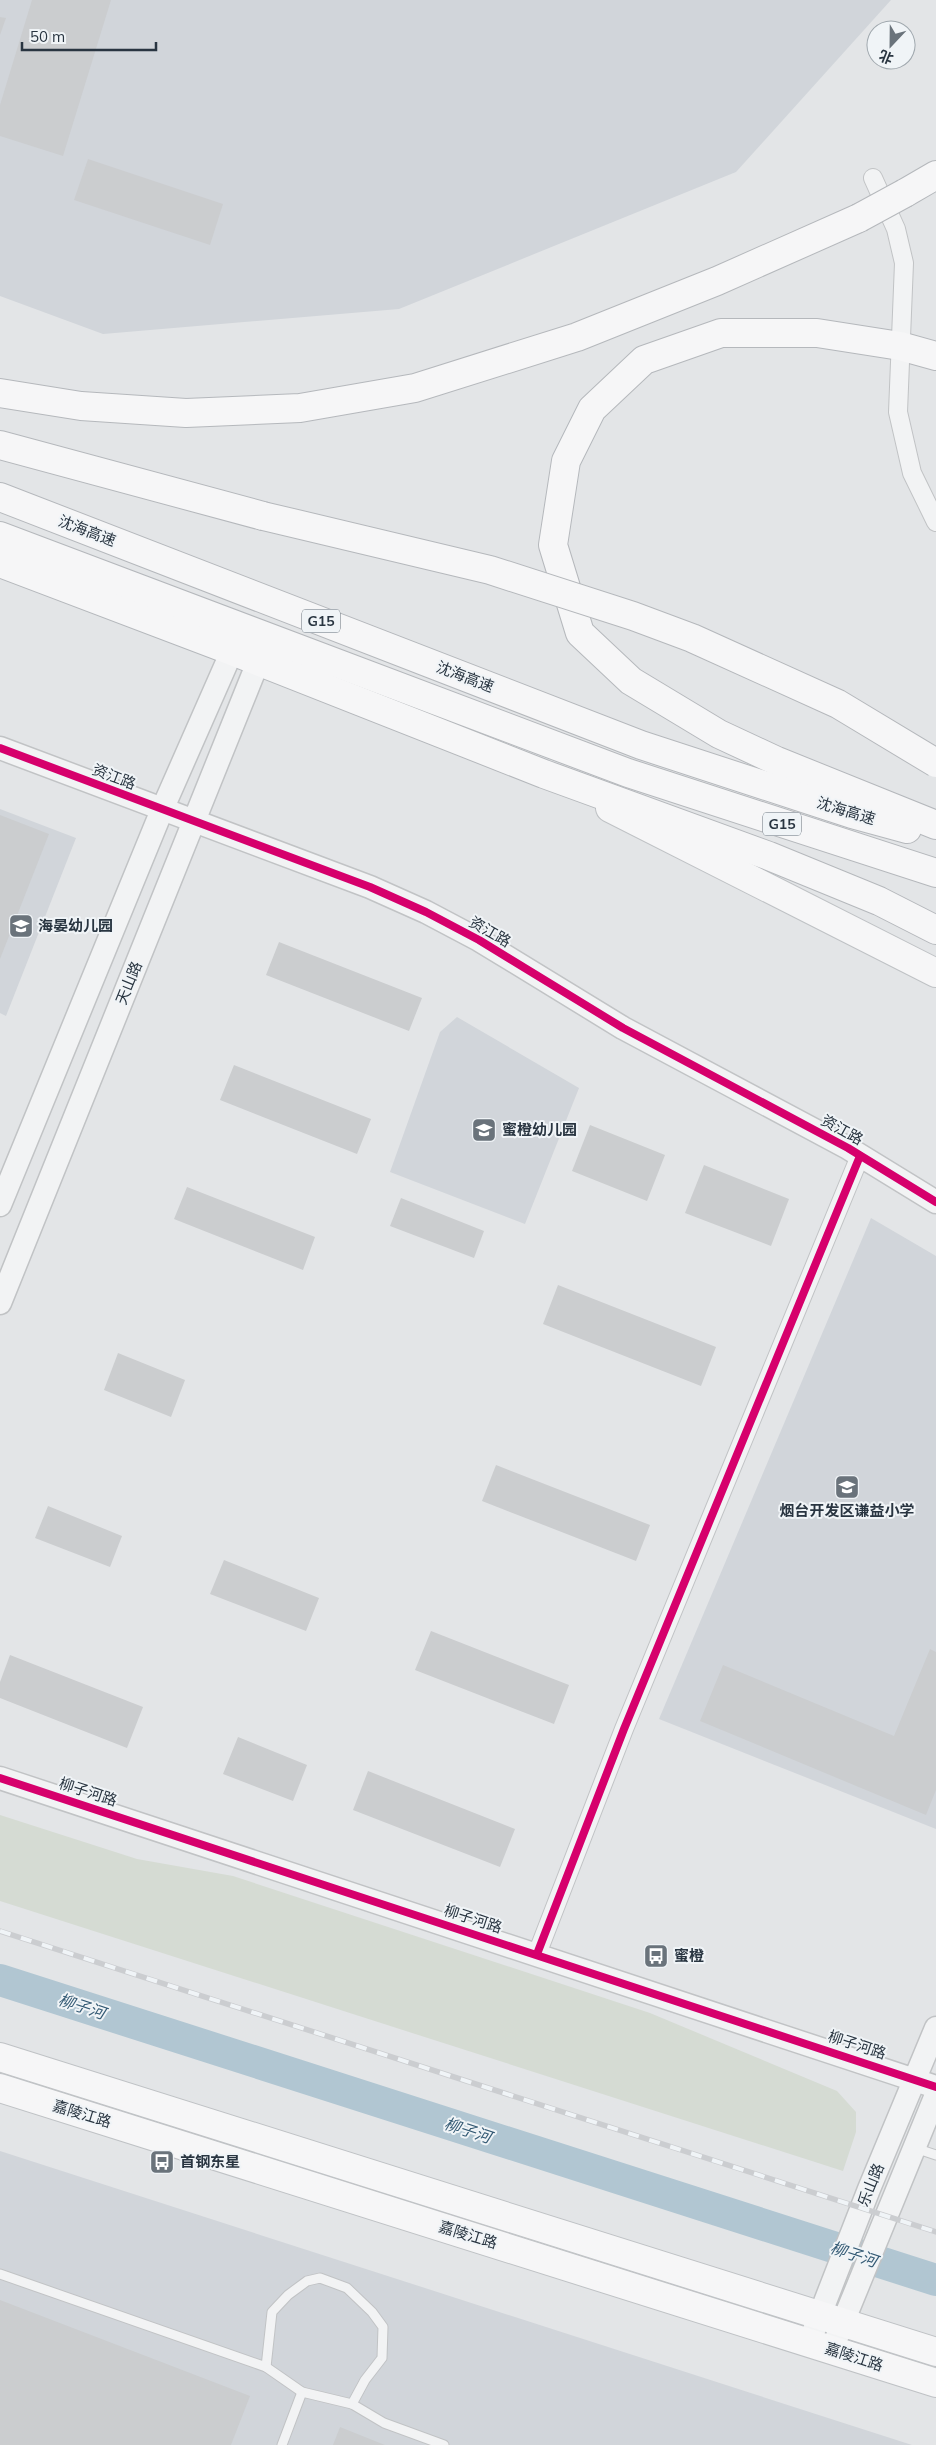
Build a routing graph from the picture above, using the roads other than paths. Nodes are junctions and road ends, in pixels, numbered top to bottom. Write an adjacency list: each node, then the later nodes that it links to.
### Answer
1 (936, 175): 4 (main road, bridge)
2 (874, 178): 7 (street)
3 (936, 356): 17 (main road)
4 (0, 394)
5 (0, 445): 13 (main road, bridge)
6 (0, 497): 18 (main road, 沈海高速 / G15)
7 (936, 522)
8 (0, 536): 19 (main road, G15)
9 (0, 563): 10 (main road)
10 (232, 650): 11 (main road); 15 (street)
11 (258, 662): 14 (main road); 16 (street, 天山路)
12 (0, 748): 15 (street, 资江路)
13 (936, 763)
14 (544, 774): 20 (main road); 21 (main road)
15 (162, 810): 16 (street, 资江路); 24 (street)
16 (194, 822): 22 (street, 资江路); 25 (street, 天山路)
17 (936, 825)
18 (936, 837)
19 (936, 873)
20 (936, 930)
21 (936, 973)
22 (860, 1156): 23 (street, 资江路); 27 (street)
23 (936, 1202)
24 (0, 1205)
25 (0, 1303)
26 (0, 1778): 27 (street, 柳子河路)
27 (537, 1954): 30 (street, 柳子河路)
28 (936, 2028): 30 (street, 乐山路)
29 (0, 2058): 36 (main road, 嘉陵江路)
30 (926, 2083): 36 (street, 乐山路)
31 (0, 2088): 37 (main road, 嘉陵江路)
32 (936, 2095): 33 (street, 乐山路)
33 (914, 2148): 34 (lane); 36 (street, 乐山路)
34 (936, 2155)
35 (0, 2274): 39 (lane)
36 (836, 2307): 37 (street, 乐山路); 38 (main road, 嘉陵江路)
37 (820, 2346): 40 (main road, 嘉陵江路)
38 (936, 2352)
39 (266, 2367): 41 (lane); 42 (lane)
40 (936, 2383)
41 (302, 2392): 42 (lane); 43 (lane)
42 (352, 2404): 44 (lane)
43 (282, 2445)
44 (444, 2445)

